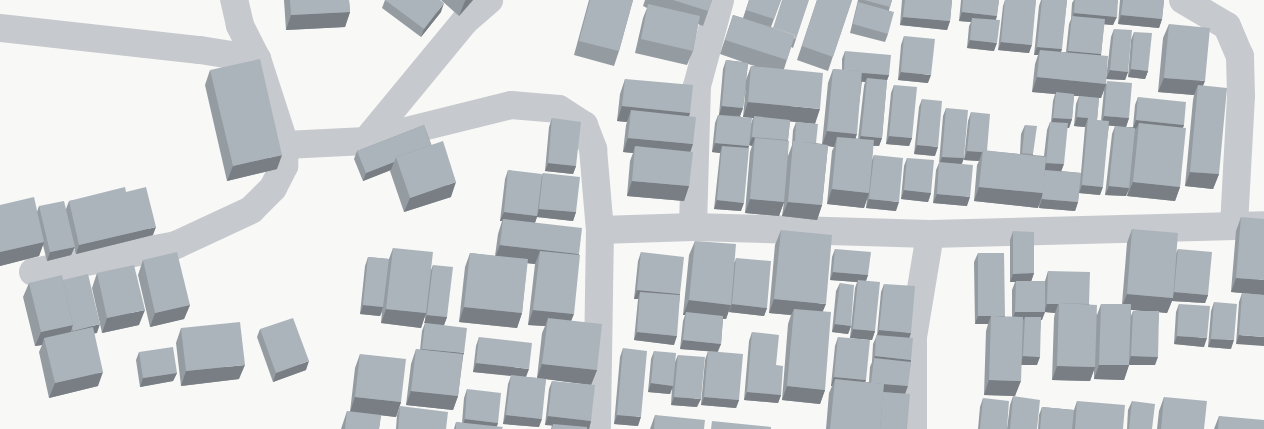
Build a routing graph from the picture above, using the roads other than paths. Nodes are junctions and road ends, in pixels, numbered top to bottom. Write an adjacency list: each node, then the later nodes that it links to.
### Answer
1 (234, 0): 6 (street)
2 (489, 0): 7 (street)
3 (720, 0): 11 (street)
4 (1183, 0): 10 (street)
5 (0, 28): 6 (street)
6 (257, 59): 8 (street)
7 (366, 140): 8 (street); 12 (street)
8 (285, 145): 14 (street)
9 (1264, 225): 10 (street)
10 (1234, 226): 13 (street)
11 (693, 227): 12 (street); 13 (street)
12 (600, 230): 15 (street)
13 (930, 234): 16 (street)
14 (33, 272)
15 (597, 429)
16 (913, 429)

